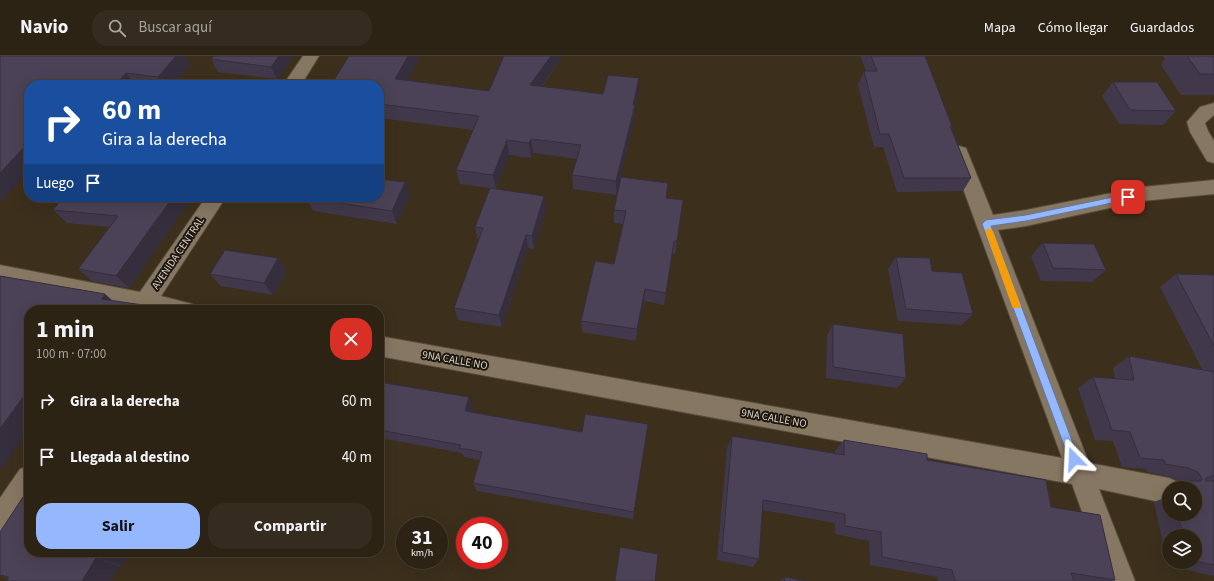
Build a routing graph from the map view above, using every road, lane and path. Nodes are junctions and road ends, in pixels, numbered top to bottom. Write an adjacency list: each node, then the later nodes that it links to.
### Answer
1 (311, 56): 2 (street)
2 (295, 80)
3 (1214, 109): 5 (street)
4 (952, 136): 8 (street)
5 (1214, 156)
6 (1214, 187): 8 (street)
7 (213, 202): 11 (street, AVENIDA CENTRAL)
8 (986, 224): 13 (street)
9 (0, 274): 10 (street)
10 (139, 305)
11 (144, 305)
12 (384, 347): 13 (street, 9NA CALLE NO)
13 (1080, 473): 15 (street, 9NA CALLE NO); 17 (street)
14 (24, 485): 16 (street)
15 (1162, 490)
16 (0, 521)
17 (1122, 581)

